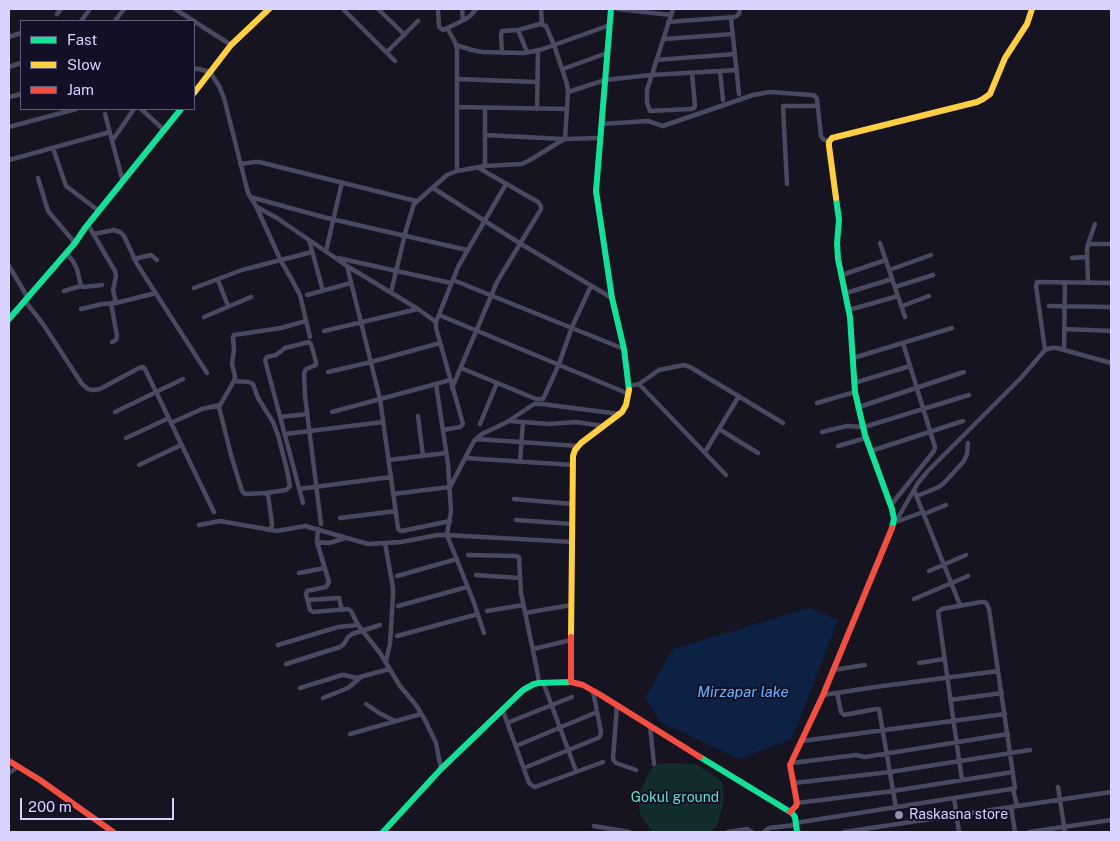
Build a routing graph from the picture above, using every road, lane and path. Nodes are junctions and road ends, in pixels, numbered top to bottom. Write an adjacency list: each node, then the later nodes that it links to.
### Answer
1 (61, 9): 17 (street)
2 (90, 9): 20 (street)
3 (124, 9): 21 (street)
4 (175, 9): 22 (street)
5 (269, 9): 34 (street)
6 (343, 9): 38 (street)
7 (378, 9): 32 (street)
8 (438, 9): 29 (street)
9 (462, 9): 23 (street)
10 (476, 9): 23 (street)
11 (541, 9): 27 (street)
12 (611, 9): 28 (street)
13 (618, 9): 18 (street)
14 (672, 9): 18 (street)
15 (740, 9): 19 (street)
16 (1032, 9): 77 (street)
17 (57, 14)
18 (670, 15): 26 (street)
19 (732, 18): 26 (street); 31 (street)
20 (82, 20)
21 (115, 20)
22 (192, 20)
23 (463, 20): 29 (street)
24 (418, 21): 32 (street)
25 (195, 22): 34 (street)
26 (668, 22): 33 (street)
27 (542, 24): 30 (street); 36 (street)
28 (610, 25): 36 (street); 41 (street)
29 (447, 28): 35 (street)
30 (518, 30): 39 (street); 40 (street)
31 (733, 34): 33 (street); 42 (street)
32 (405, 35): 38 (street)
33 (664, 39): 43 (street)
34 (231, 45): 49 (street)
35 (456, 45): 39 (street); 52 (street)
36 (554, 45): 37 (street); 45 (street)
37 (538, 50): 40 (street); 54 (street)
38 (387, 52): 44 (street)
39 (502, 52): 40 (street)
40 (528, 52)
41 (607, 53): 45 (street); 53 (street)
42 (735, 54): 43 (street); 47 (street)
43 (656, 60): 51 (street)
44 (395, 62)
45 (563, 69): 56 (street)
46 (195, 70): 49 (street)
47 (737, 70): 48 (street); 57 (street)
48 (720, 71): 50 (street); 58 (street)
49 (210, 72): 55 (street); 80 (street)
50 (692, 73): 51 (street); 51 (street)
51 (651, 75): 53 (street)
52 (457, 79): 54 (street); 60 (street)
53 (605, 80): 56 (street); 69 (street)
54 (537, 82): 63 (street)
55 (195, 92)
56 (568, 92): 62 (street)
57 (740, 94)
58 (723, 100)
59 (818, 106): 69 (street); 77 (street); 88 (street)
60 (457, 107): 61 (street); 83 (street)
61 (485, 108): 63 (street); 73 (street)
62 (567, 108): 63 (street); 75 (street)
63 (537, 109)
64 (72, 110): 70 (street)
65 (133, 110): 76 (street)
66 (142, 110): 71 (street)
67 (180, 110): 71 (street)
68 (105, 114): 72 (street)
69 (601, 124): 74 (street)
70 (9, 127)
71 (164, 130): 85 (street)
72 (110, 132): 76 (street); 78 (street)
73 (485, 135): 75 (street); 81 (street)
74 (600, 138): 75 (street); 146 (street)
75 (566, 139): 81 (street)
76 (112, 141): 85 (street)
77 (829, 142): 123 (street)
78 (53, 148): 79 (street); 93 (street)
79 (9, 160)
80 (240, 164): 86 (street); 90 (street)
81 (484, 166): 82 (street)
82 (477, 167): 83 (street); 87 (street)
83 (457, 171): 89 (street)
84 (38, 178): 101 (street)
85 (123, 182): 93 (street)
86 (342, 182): 91 (street); 94 (street)
87 (506, 184): 95 (street); 103 (street)
88 (787, 184)
89 (433, 188): 91 (street); 95 (street)
90 (250, 197): 92 (street); 94 (street)
91 (416, 201): 99 (street)
92 (256, 206): 100 (street); 117 (street)
93 (100, 211): 97 (street)
94 (334, 219): 99 (street); 107 (street)
95 (486, 221): 103 (street); 106 (street)
96 (1095, 224): 104 (street)
97 (88, 225): 98 (street); 101 (street)
98 (94, 234): 114 (street); 148 (street)
99 (405, 235): 106 (street); 121 (street)
100 (309, 240): 107 (street); 108 (street)
101 (75, 243): 109 (street)
102 (880, 243): 116 (street)
103 (521, 244): 133 (street); 142 (street)
104 (1088, 244): 105 (street); 112 (street)
105 (1111, 244)
106 (467, 250): 126 (street)
107 (326, 251): 111 (street)
108 (312, 252): 117 (street); 137 (street)
109 (66, 253): 132 (street); 147 (street)
110 (931, 256): 120 (street)
111 (334, 257): 119 (street); 121 (street)
112 (1088, 257): 113 (street); 128 (street)
113 (1072, 258)
114 (134, 259): 115 (street); 139 (street)
115 (157, 260)
116 (886, 260): 120 (street); 123 (street)
117 (281, 261): 125 (street); 161 (street)
118 (9, 266): 147 (street)
119 (347, 266): 129 (street); 138 (street)
120 (889, 270): 124 (street)
121 (396, 271): 126 (street); 138 (street)
122 (933, 274): 134 (street)
123 (842, 275): 140 (street)
124 (892, 278): 134 (street); 140 (street)
125 (218, 280): 135 (street); 149 (street)
126 (452, 281): 142 (street); 157 (street)
127 (1065, 282): 128 (street); 152 (street); 175 (street)
128 (1088, 282): 130 (street)
129 (351, 283): 137 (street); 162 (street)
130 (1111, 283)
131 (102, 285): 132 (street)
132 (80, 286): 136 (street)
133 (591, 286): 146 (street); 164 (street)
134 (895, 287): 143 (street)
135 (194, 288)
136 (64, 290)
137 (323, 290): 141 (street)
138 (391, 292): 155 (street)
139 (156, 293): 148 (street); 183 (street)
140 (846, 293): 156 (street)
141 (307, 295)
142 (491, 295): 164 (street); 168 (street)
143 (898, 296): 150 (street); 156 (street)
144 (929, 296): 150 (street)
145 (252, 297): 149 (street)
146 (612, 298): 174 (street)
147 (26, 300): 160 (street); 196 (street)
148 (113, 303): 154 (street); 171 (street)
149 (228, 306): 158 (street)
150 (902, 306): 159 (street)
151 (1049, 306): 152 (street)
152 (1065, 306): 153 (street); 166 (street)
153 (1111, 307)
154 (82, 309)
155 (418, 309): 162 (street); 163 (street)
156 (849, 310): 177 (street)
157 (439, 315): 163 (street); 168 (street)
158 (204, 317)
159 (905, 317)
160 (9, 319)
161 (306, 321): 170 (street); 188 (street)
162 (361, 322): 167 (street); 178 (street)
163 (436, 322): 172 (street)
164 (572, 327): 174 (street); 179 (street)
165 (952, 328): 173 (street)
166 (1064, 329): 169 (street); 176 (street)
167 (324, 331)
168 (476, 331): 179 (street); 182 (street)
169 (1111, 331)
170 (310, 337)
171 (112, 342)
172 (440, 343): 178 (street); 187 (street)
173 (903, 343): 177 (street); 181 (street)
174 (624, 349): 195 (street)
175 (1045, 350): 176 (street); 249 (street)
176 (1064, 350): 180 (street)
177 (853, 358): 190 (street)
178 (371, 362): 184 (street); 200 (street)
179 (559, 364): 189 (street); 195 (street)
180 (1111, 364)
181 (910, 366): 190 (street); 194 (street)
182 (461, 368): 189 (street); 193 (street)
183 (207, 372)
184 (328, 372)
185 (964, 372): 194 (street)
186 (183, 379): 196 (street)
187 (450, 380): 191 (street); 193 (street)
188 (234, 381): 202 (street); 250 (street)
189 (496, 383): 217 (street)
190 (854, 383): 197 (street)
191 (436, 384): 200 (street); 221 (street)
192 (639, 384): 195 (street); 199 (street); 236 (street)
193 (452, 388): 221 (street)
194 (917, 388): 203 (street); 204 (street)
195 (629, 390): 208 (street)
196 (156, 392): 205 (street); 211 (street)
197 (855, 392): 201 (street); 203 (street)
198 (969, 395): 204 (street)
199 (739, 396): 216 (street); 220 (street)
200 (380, 399): 206 (street); 214 (street)
201 (817, 403)
202 (220, 405): 211 (street); 250 (street)
203 (858, 407): 219 (street)
204 (924, 409): 219 (street); 224 (street)
205 (115, 412)
206 (332, 412)
207 (307, 414): 210 (street); 210 (street); 222 (street)
208 (619, 414): 212 (street); 218 (street)
209 (418, 416): 238 (street)
210 (280, 417): 225 (street)
211 (170, 421): 226 (street); 231 (street)
212 (510, 421): 215 (street); 228 (street)
213 (963, 421): 224 (street)
214 (383, 422): 222 (street); 240 (street)
215 (523, 422): 218 (street); 229 (street)
216 (783, 423)
217 (480, 424)
218 (603, 426): 232 (street)
219 (864, 427): 223 (street); 227 (street)
220 (719, 429): 236 (street); 237 (street)
221 (443, 430): 235 (street)
222 (310, 432): 225 (street); 246 (street)
223 (822, 432)
224 (930, 432): 234 (street); 256 (street)
225 (285, 434): 248 (street)
226 (126, 438)
227 (866, 438): 233 (street); 234 (street)
228 (476, 439): 229 (street); 239 (street)
229 (522, 442): 232 (street); 241 (street)
230 (968, 443): 252 (street)
231 (182, 445): 242 (street); 259 (street)
232 (578, 446): 243 (street)
233 (838, 446)
234 (871, 451): 256 (street)
235 (446, 452): 238 (street); 247 (street)
236 (705, 452): 244 (street)
237 (758, 453)
238 (423, 456): 240 (street)
239 (465, 458): 241 (street); 247 (street)
240 (388, 460): 245 (street)
241 (520, 462): 243 (street)
242 (138, 465)
243 (573, 466): 255 (street)
244 (726, 475)
245 (391, 477): 246 (street); 251 (street)
246 (316, 487): 248 (street); 267 (street)
247 (450, 487): 251 (street); 263 (street)
248 (300, 489): 254 (street)
249 (914, 490): 252 (street); 265 (street)
250 (266, 493): 268 (street)
251 (393, 494): 258 (street)
252 (917, 496): 260 (street)
253 (514, 499): 255 (street)
254 (303, 503)
255 (573, 504): 264 (street)
256 (891, 505): 265 (street)
257 (946, 505): 260 (street)
258 (396, 511): 261 (street); 263 (street)
259 (214, 512)
260 (923, 513): 265 (street); 277 (street)
261 (340, 518)
262 (516, 520): 264 (street)
263 (450, 521): 269 (street)
264 (572, 524): 272 (street)
265 (894, 524): 311 (street)
266 (200, 525): 268 (street)
267 (320, 527): 268 (street); 270 (street); 271 (street)
268 (269, 530)
269 (448, 535): 272 (street); 273 (street); 276 (street)
270 (347, 538): 271 (street); 273 (street)
271 (317, 542): 278 (street)
272 (572, 542): 291 (street)
273 (385, 543): 306 (street)
274 (468, 555): 284 (street)
275 (966, 555): 277 (street)
276 (457, 559): 282 (street); 286 (street)
277 (944, 564): 279 (street); 285 (street)
278 (325, 568): 280 (street); 288 (street)
279 (929, 571)
280 (299, 572)
281 (476, 575): 284 (street)
282 (397, 576)
283 (968, 576): 285 (street)
284 (520, 578): 289 (street)
285 (951, 583): 287 (street); 292 (street)
286 (468, 587): 290 (street); 296 (street)
287 (914, 599)
288 (308, 600): 293 (street); 293 (street)
289 (524, 605): 294 (street); 295 (street)
290 (398, 606)
291 (571, 606): 295 (street); 302 (street)
292 (960, 606): 305 (street); 312 (street)
293 (342, 610): 297 (street)
294 (487, 611)
295 (525, 613): 304 (street)
296 (478, 614): 300 (street); 301 (street)
297 (358, 625): 299 (street); 303 (street)
298 (380, 625): 299 (street)
299 (362, 630): 306 (street); 308 (street)
300 (484, 633)
301 (397, 636)
302 (571, 640): 304 (street); 315 (street)
303 (278, 645)
304 (533, 648): 316 (street)
305 (944, 659): 307 (street); 314 (street)
306 (386, 661): 310 (street)
307 (919, 663)
308 (286, 664)
309 (865, 665): 311 (street)
310 (390, 669): 313 (street); 330 (street)
311 (833, 670): 321 (street)
312 (998, 671): 314 (street); 320 (street)
313 (361, 677): 317 (street); 323 (street)
314 (947, 678): 319 (street); 324 (street)
315 (571, 682): 316 (street); 318 (street)
316 (541, 683): 326 (street); 328 (street)
317 (300, 688)
318 (596, 692): 327 (street); 329 (street)
319 (837, 693): 321 (street); 337 (street)
320 (1002, 693): 324 (street); 331 (street)
321 (823, 695): 340 (street)
322 (572, 697): 326 (street)
323 (323, 698)
324 (950, 700): 333 (street)
325 (366, 704): 332 (street)
326 (551, 705): 334 (street); 336 (street)
327 (617, 705): 335 (street); 355 (street)
328 (502, 711): 334 (street); 354 (street)
329 (597, 712): 336 (street); 343 (street)
330 (421, 714): 332 (street); 354 (street)
331 (1005, 714): 333 (street); 339 (street)
332 (395, 721): 338 (street)
333 (953, 722): 337 (street); 341 (street)
334 (507, 723): 342 (street)
335 (650, 726): 351 (street); 372 (street)
336 (560, 728): 342 (street); 343 (street)
337 (883, 731): 340 (street); 346 (street)
338 (350, 734)
339 (1008, 734): 341 (street); 345 (street)
340 (802, 741): 350 (street)
341 (956, 742): 346 (street); 349 (street)
342 (516, 746): 353 (street)
343 (568, 750): 353 (street); 356 (street)
344 (1030, 750): 345 (street)
345 (1010, 753): 349 (street); 358 (street)
346 (887, 754): 350 (street); 357 (street)
347 (9, 760): 352 (street)
348 (603, 762): 356 (street)
349 (958, 762): 357 (street); 360 (street)
350 (792, 763): 361 (street)
351 (654, 764)
352 (18, 767): 359 (street); 379 (street)
353 (524, 768): 356 (street)
354 (441, 769): 380 (street)
355 (636, 770)
356 (576, 771)
357 (890, 772): 361 (street); 364 (street)
358 (1013, 772): 360 (street); 363 (street)
359 (9, 773)
360 (962, 780): 364 (street)
361 (794, 783): 368 (street)
362 (1058, 787): 367 (street)
363 (1013, 789): 366 (street); 369 (street)
364 (893, 791): 368 (street); 371 (street)
365 (1111, 792): 367 (street)
366 (954, 798): 371 (street); 373 (street)
367 (1060, 800): 369 (street); 378 (street)
368 (797, 803): 372 (street)
369 (1017, 806): 370 (street)
370 (1011, 807): 373 (street); 387 (street)
371 (896, 808): 376 (street)
372 (790, 812): 376 (street)
373 (957, 815): 377 (street); 386 (street)
374 (1111, 820): 378 (street)
375 (594, 826): 381 (street)
376 (796, 827): 384 (street)
377 (877, 830): 385 (street)
378 (1065, 830): 388 (street)
379 (114, 832)
380 (383, 832)
381 (629, 832)
382 (728, 832): 383 (street)
383 (752, 832)
384 (764, 832)
385 (844, 832)
386 (959, 832)
387 (1015, 832)
388 (1029, 832)

